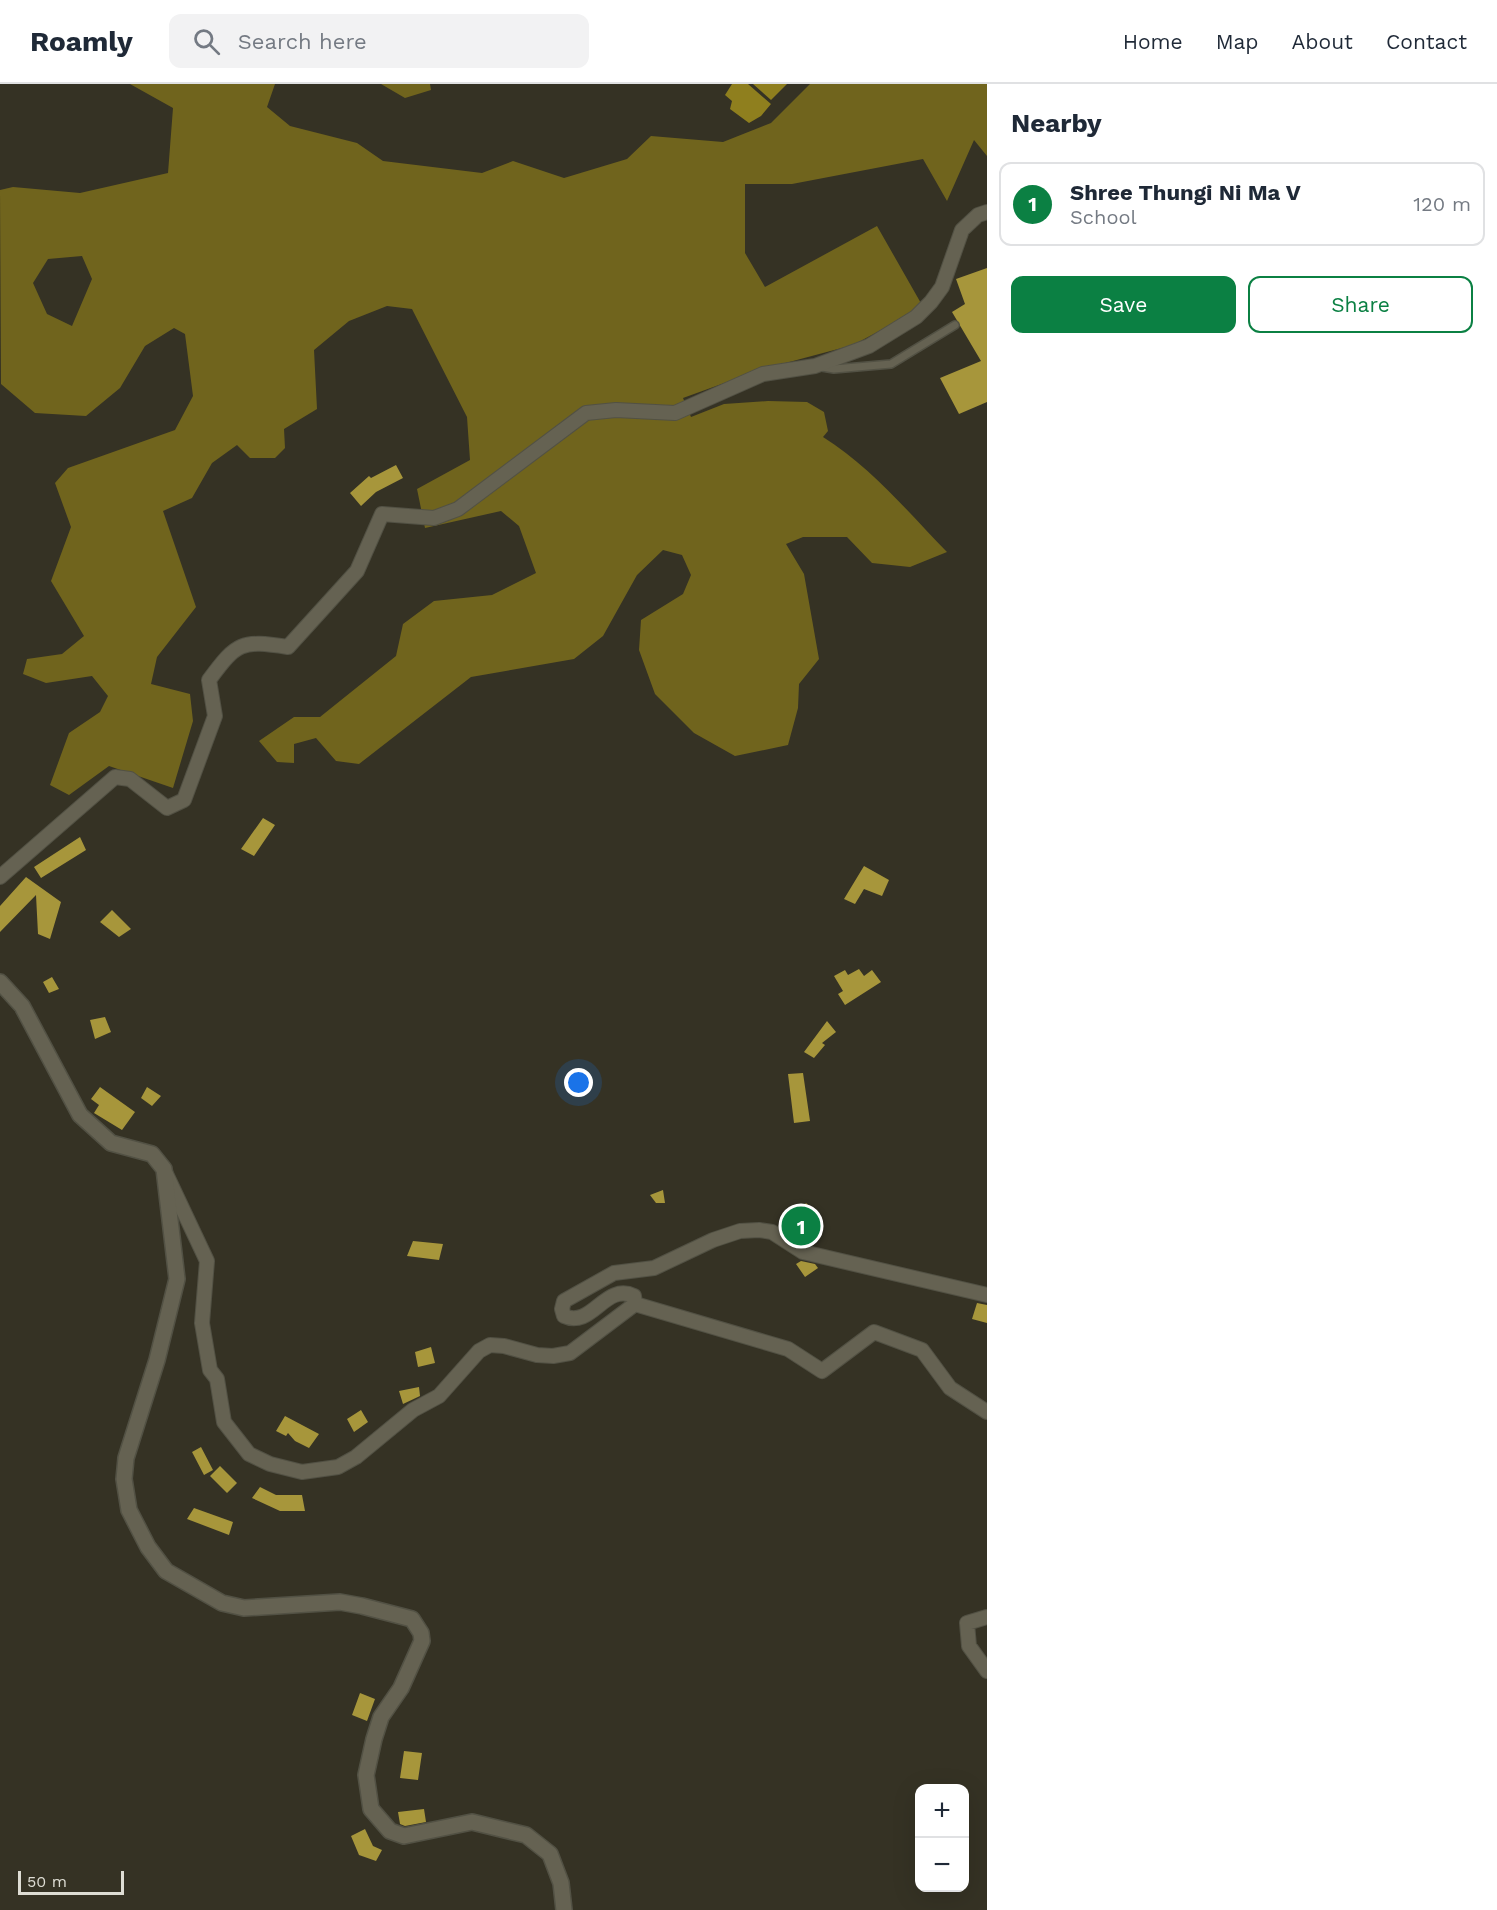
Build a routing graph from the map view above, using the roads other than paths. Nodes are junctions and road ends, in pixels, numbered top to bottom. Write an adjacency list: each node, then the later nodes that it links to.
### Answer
1 (987, 212): 3 (street)
2 (955, 326): 3 (lane)
3 (815, 366): 4 (street)
4 (0, 877)
5 (0, 982): 6 (street)
6 (164, 1169): 8 (street); 12 (street)
7 (987, 1295): 8 (street)
8 (635, 1304): 9 (street)
9 (987, 1412)
10 (987, 1617): 11 (street)
11 (987, 1671)
12 (564, 1910)

